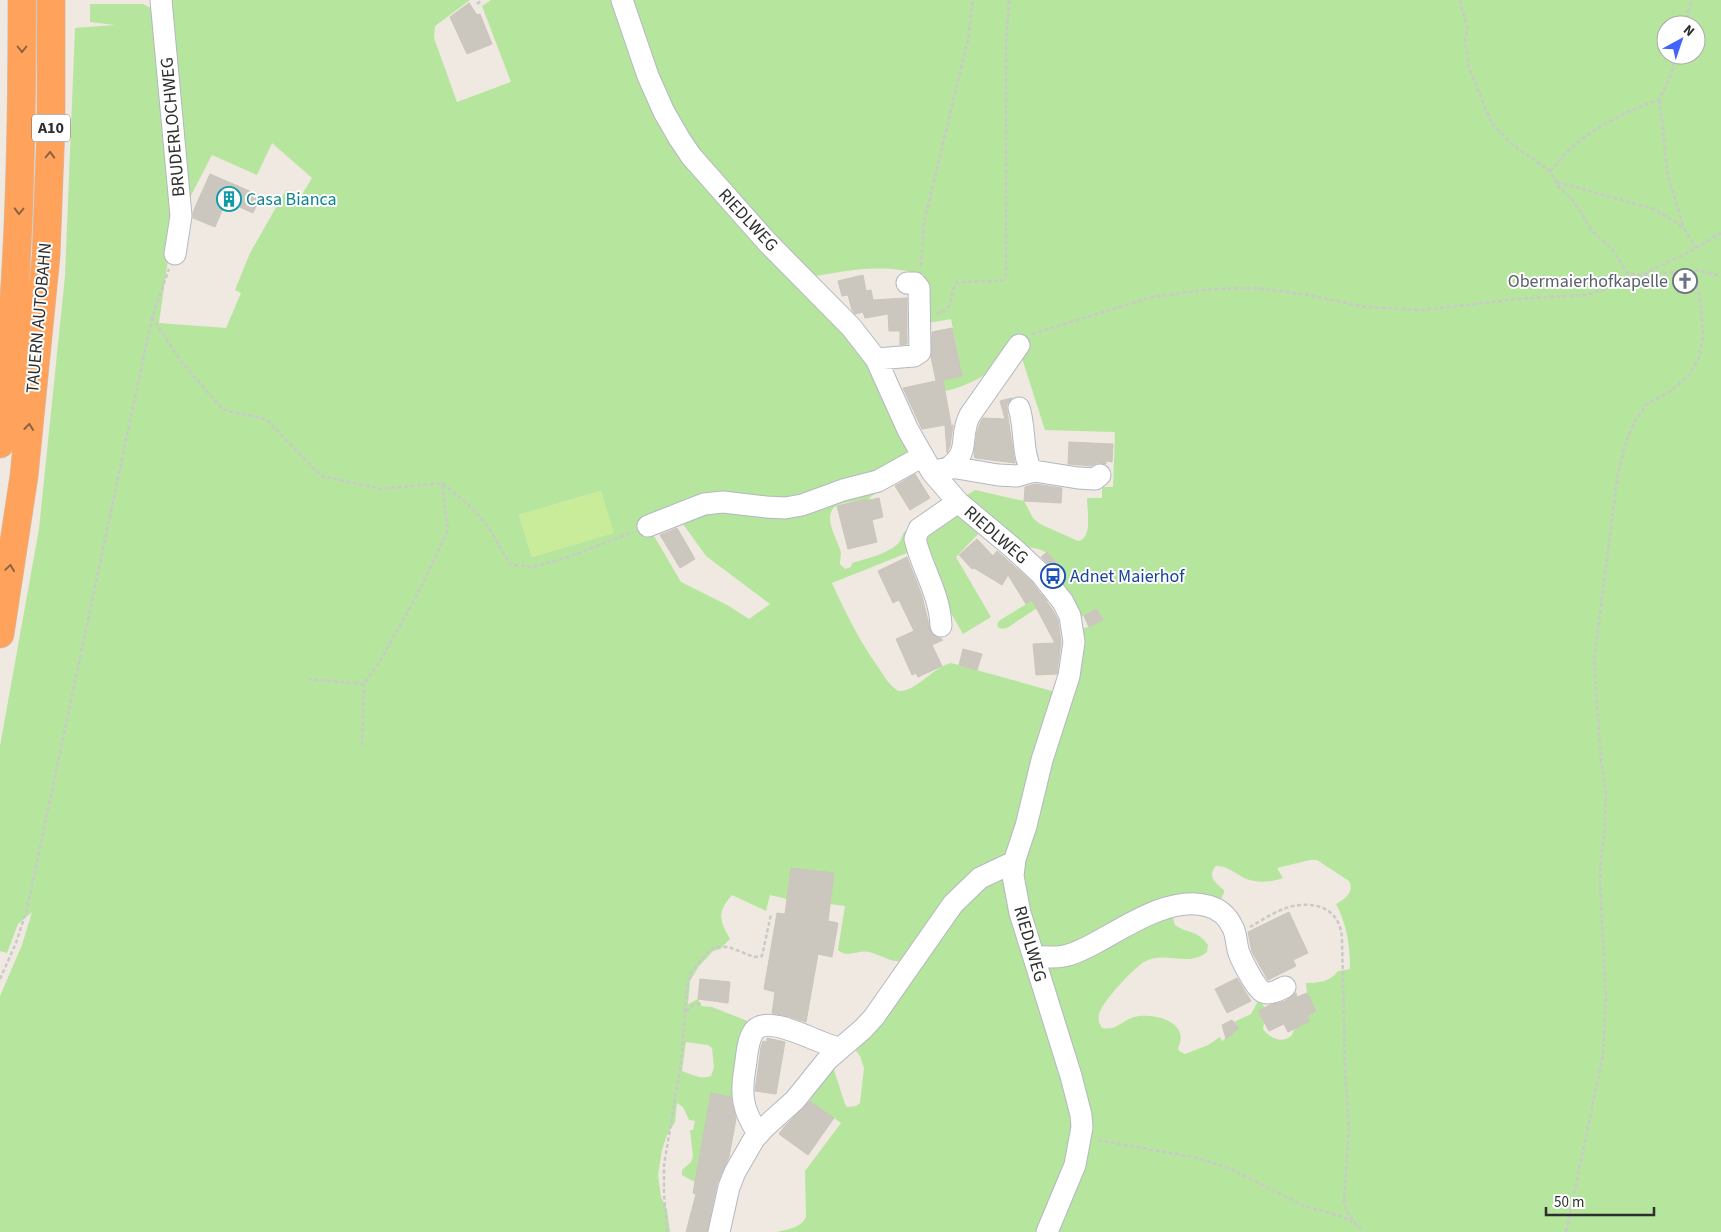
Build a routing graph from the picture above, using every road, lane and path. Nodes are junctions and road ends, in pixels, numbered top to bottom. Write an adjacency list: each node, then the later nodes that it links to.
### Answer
1 (22, 0): 29 (highway, TAUERN AUTOBAHN / A10, one-way to 29)
2 (51, 0): 37 (highway, TAUERN AUTOBAHN / A10, one-way to 2)
3 (161, 0): 19 (street, BRUDERLOCHWEG)
4 (482, 0): 10 (path)
5 (622, 0): 27 (street, RIEDLWEG)
6 (973, 0): 23 (path)
7 (1008, 0): 25 (path)
8 (1460, 0): 14 (path)
9 (1692, 0): 11 (path)
10 (477, 4)
11 (1687, 15)
12 (1673, 65): 13 (path)
13 (1659, 100): 14 (path); 16 (path)
14 (1550, 171): 15 (path)
15 (1556, 182): 16 (path); 21 (path)
16 (1683, 227): 18 (path)
17 (1721, 233): 18 (path)
18 (1696, 248): 21 (path)
19 (175, 254): 24 (path)
20 (1689, 270): 21 (path); 22 (path); 57 (path)
21 (1641, 275): 26 (path)
22 (1721, 276)
23 (913, 285): 25 (street)
24 (152, 317): 33 (path); 45 (path)
25 (920, 318): 27 (street)
26 (1020, 345): 30 (street)
27 (876, 359): 30 (street, RIEDLWEG)
28 (1019, 408): 31 (street)
29 (0, 444)
30 (934, 465): 31 (street); 34 (street, RIEDLWEG); 35 (street)
31 (1032, 472): 32 (street)
32 (1100, 474)
33 (442, 483): 35 (path); 39 (path)
34 (958, 502): 36 (street); 41 (street, RIEDLWEG)
35 (648, 526)
36 (941, 626)
37 (0, 634)
38 (308, 679): 39 (path)
39 (364, 684): 40 (path)
40 (362, 745)
41 (1014, 862): 44 (street, RIEDLWEG); 49 (street)
42 (771, 914): 48 (path)
43 (1236, 934): 44 (street); 46 (street); 52 (path)
44 (1034, 956): 51 (street, RIEDLWEG)
45 (0, 979)
46 (1284, 987)
47 (701, 1003): 48 (path)
48 (686, 1012): 53 (path)
49 (840, 1048): 50 (street); 50 (street)
50 (758, 1133): 54 (street)
51 (1081, 1137): 52 (path); 55 (street, RIEDLWEG)
52 (1355, 1224): 56 (path)
53 (667, 1232)
54 (719, 1232)
55 (1047, 1232)
56 (1363, 1232)
57 (1566, 1232)

